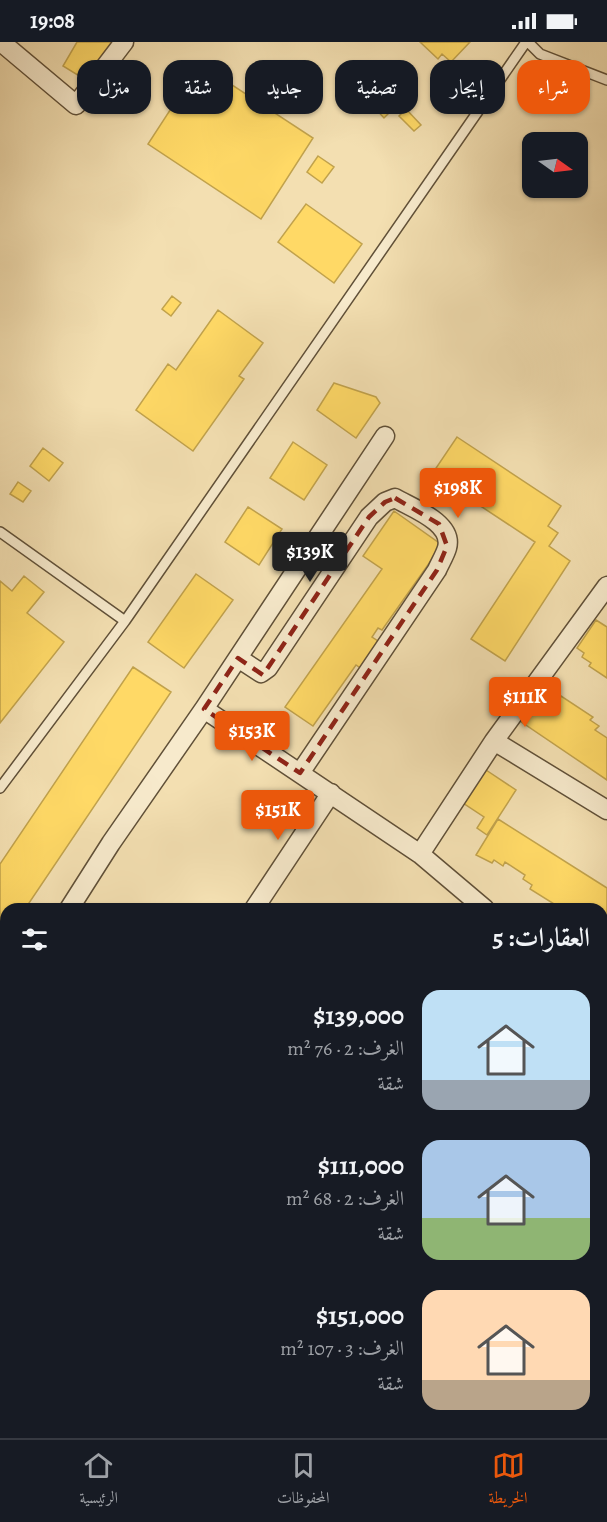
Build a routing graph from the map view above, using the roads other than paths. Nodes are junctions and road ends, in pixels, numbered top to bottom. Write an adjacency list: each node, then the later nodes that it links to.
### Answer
1 (1, 42): 2 (street)
2 (124, 42)
3 (527, 42): 4 (lane); 8 (lane)
4 (607, 80)
5 (385, 436): 9 (street)
6 (1, 534): 8 (lane)
7 (607, 586): 11 (street)
8 (125, 621): 13 (lane)
9 (238, 658): 10 (street); 12 (street)
10 (204, 710): 12 (street); 17 (street)
11 (494, 741): 15 (street); 16 (street)
12 (300, 773): 14 (street)
13 (0, 788)
14 (331, 793): 16 (street); 18 (street)
15 (607, 810)
16 (420, 854): 19 (street)
17 (73, 903)
18 (258, 903)
19 (478, 903)

